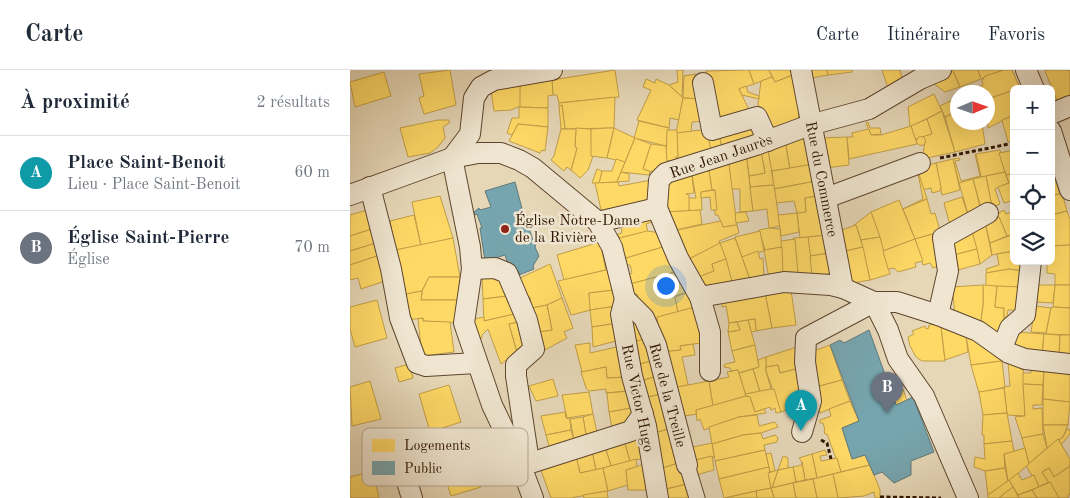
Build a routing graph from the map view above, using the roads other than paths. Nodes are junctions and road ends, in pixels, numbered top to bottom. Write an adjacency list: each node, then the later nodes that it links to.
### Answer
1 (552, 70): 12 (street)
2 (941, 70): 9 (street, Rue Jean Jaurès)
3 (1026, 70): 6 (street)
4 (802, 77): 9 (street, Rue du Commerce)
5 (703, 83): 10 (street)
6 (1032, 85)
7 (1070, 106): 8 (street)
8 (1055, 112)
9 (810, 125): 10 (street, Rue Jean Jaurès); 17 (street, Rue du Commerce)
10 (768, 141): 18 (street, Rue Jean Jaurès)
11 (1055, 143): 15 (street)
12 (452, 158): 14 (street); 20 (street); 22 (street)
13 (920, 163): 17 (street)
14 (370, 187): 16 (street); 29 (street)
15 (1070, 190)
16 (350, 195)
17 (826, 198): 23 (street, Rue du Commerce)
18 (657, 208): 20 (street); 24 (street)
19 (988, 212): 27 (street)
20 (598, 222): 25 (street)
21 (1031, 265): 28 (street)
22 (472, 269): 29 (street); 34 (street)
23 (843, 288): 24 (street); 26 (street)
24 (700, 297): 31 (street)
25 (625, 299): 32 (street, Rue Victor Hugo); 37 (street, Rue de la Treille)
26 (874, 302): 27 (street); 35 (street); 44 (street)
27 (938, 315): 28 (street)
28 (1002, 348): 30 (street)
29 (476, 363): 33 (street)
30 (1070, 364)
31 (710, 370)
32 (643, 414): 36 (street); 40 (street, Rue Victor Hugo)
33 (505, 428)
34 (521, 428)
35 (802, 432)
36 (528, 463)
37 (687, 465): 43 (street, Rue de la Treille)
38 (528, 477): 42 (street)
39 (408, 486): 41 (street)
40 (657, 497)
41 (412, 498)
42 (533, 498)
43 (698, 498)
44 (968, 498)

